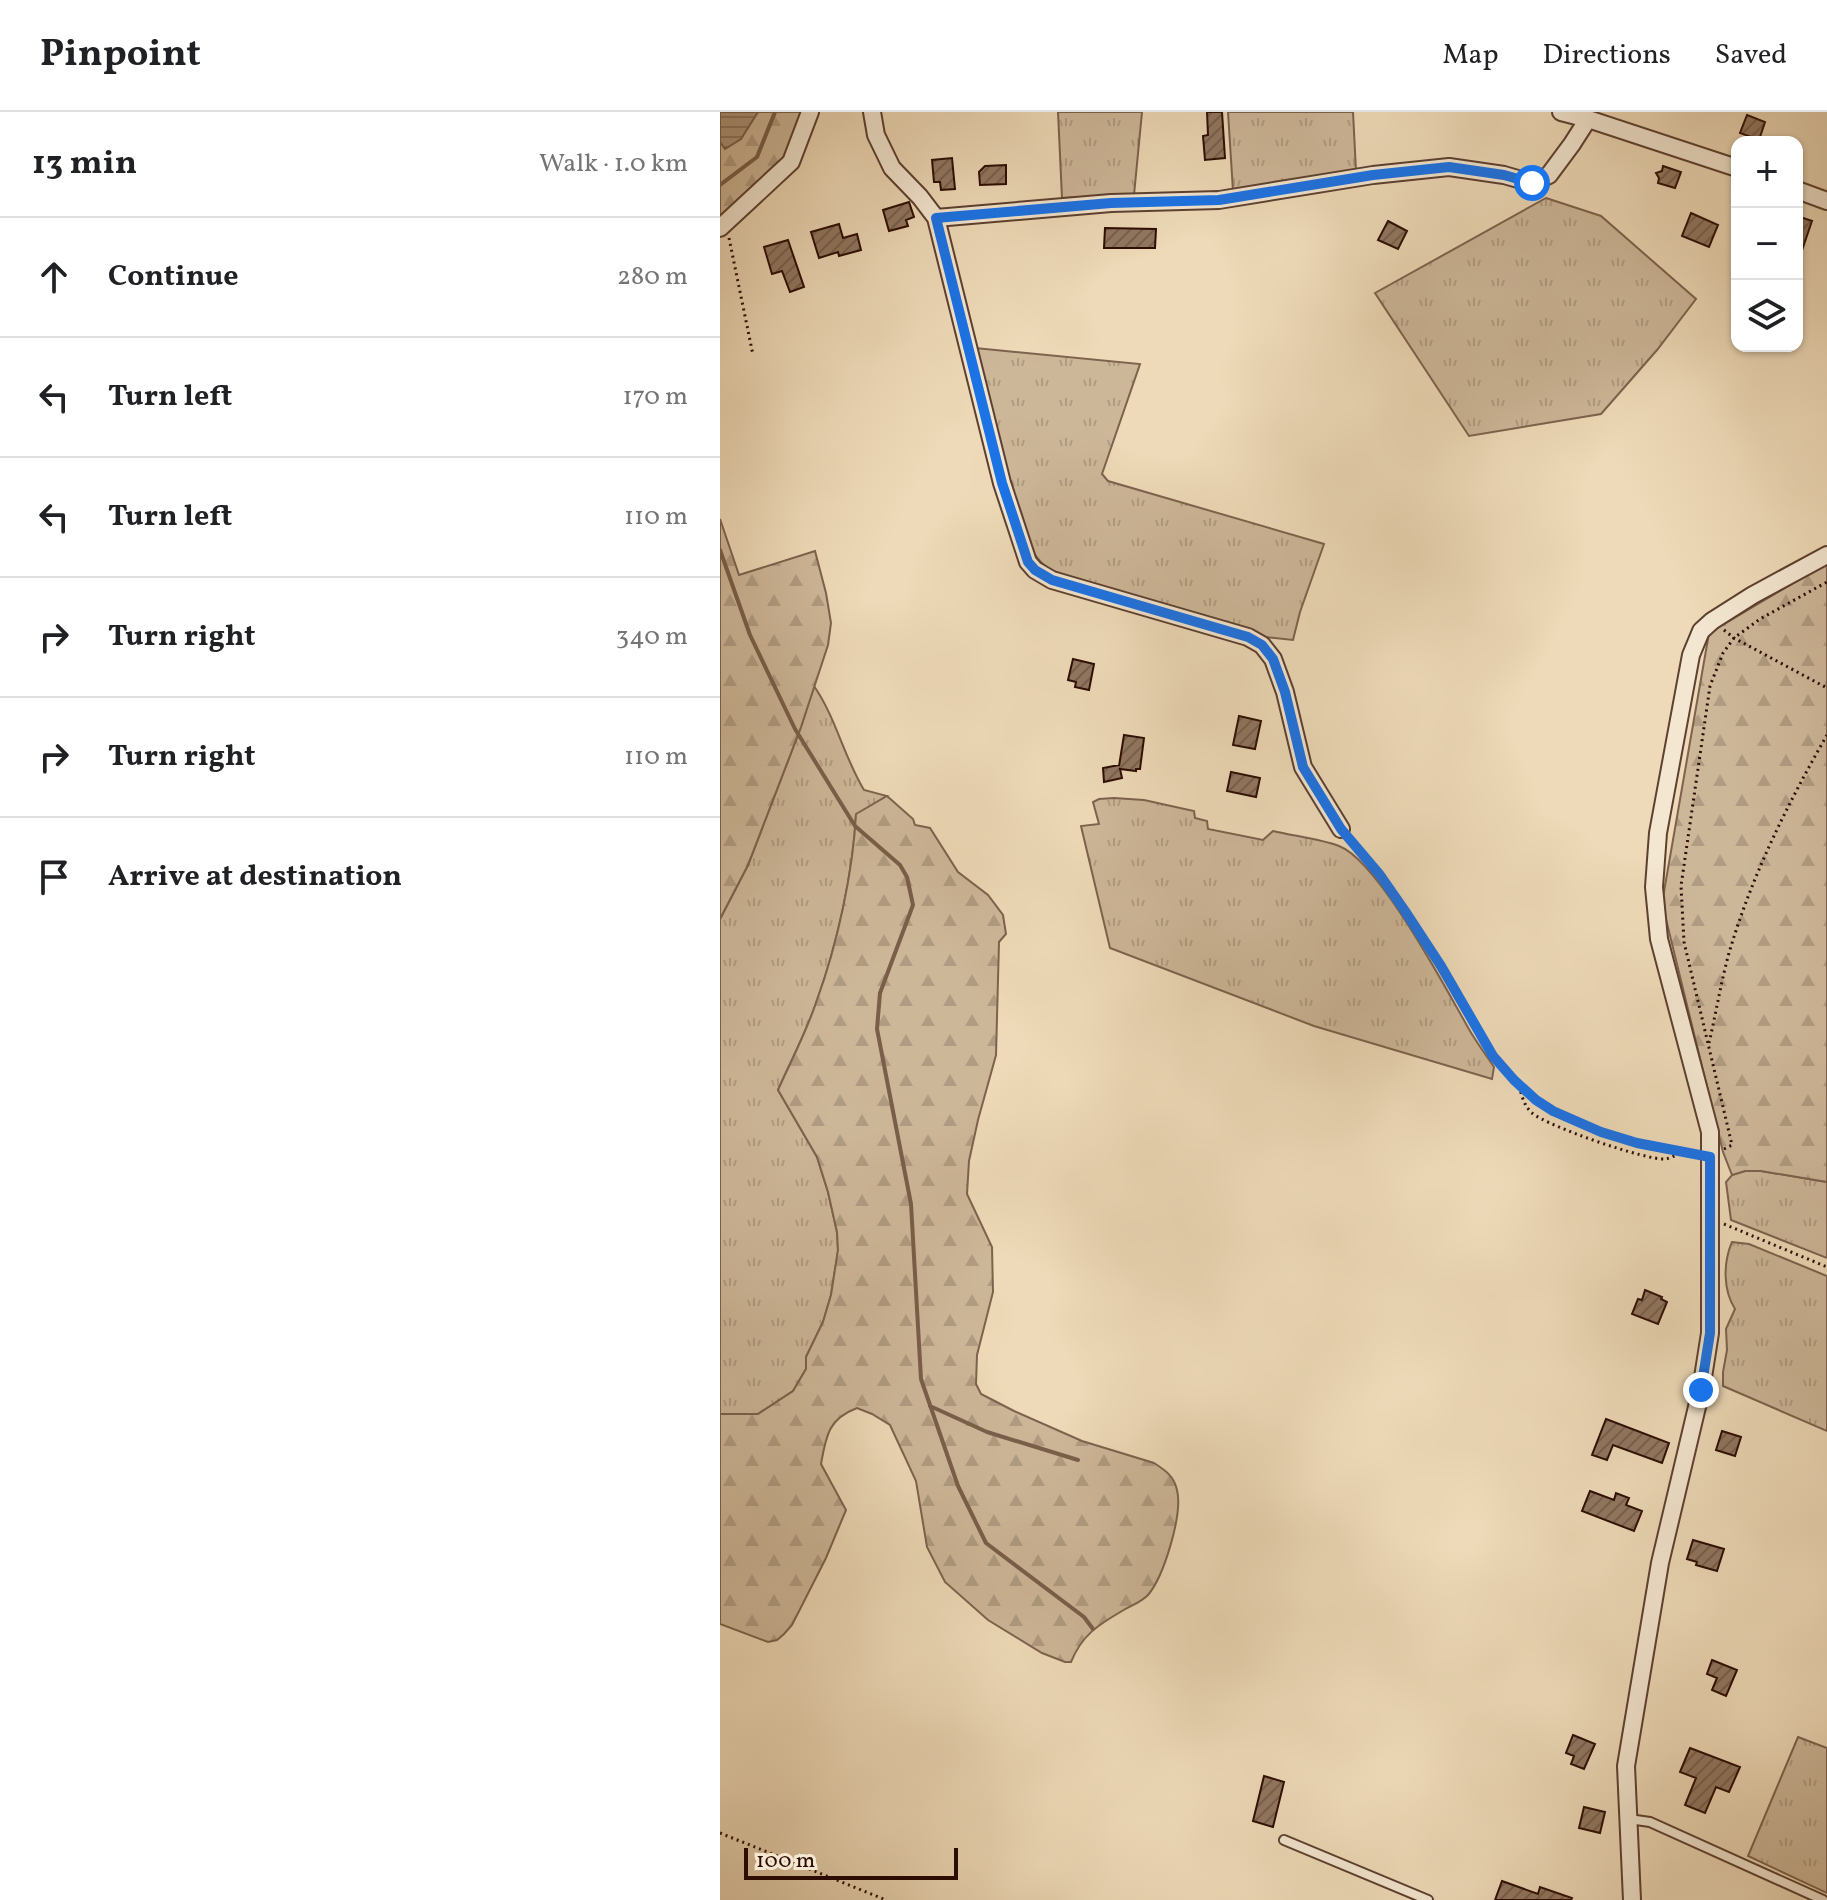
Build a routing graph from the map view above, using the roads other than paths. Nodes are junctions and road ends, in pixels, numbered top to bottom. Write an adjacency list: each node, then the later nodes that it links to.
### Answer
1 (810, 112): 9 (street)
2 (872, 112): 8 (street)
3 (1561, 112): 4 (street)
4 (1588, 119): 5 (street); 8 (street)
5 (1731, 166)
6 (1803, 192): 7 (street)
7 (1827, 201)
8 (936, 218): 11 (street)
9 (723, 225)
10 (1827, 555): 12 (street)
11 (1341, 829)
12 (1628, 1819): 15 (street); 16 (lane)
13 (1284, 1840): 14 (lane)
14 (1428, 1900)
15 (1632, 1900)
16 (1823, 1900)

